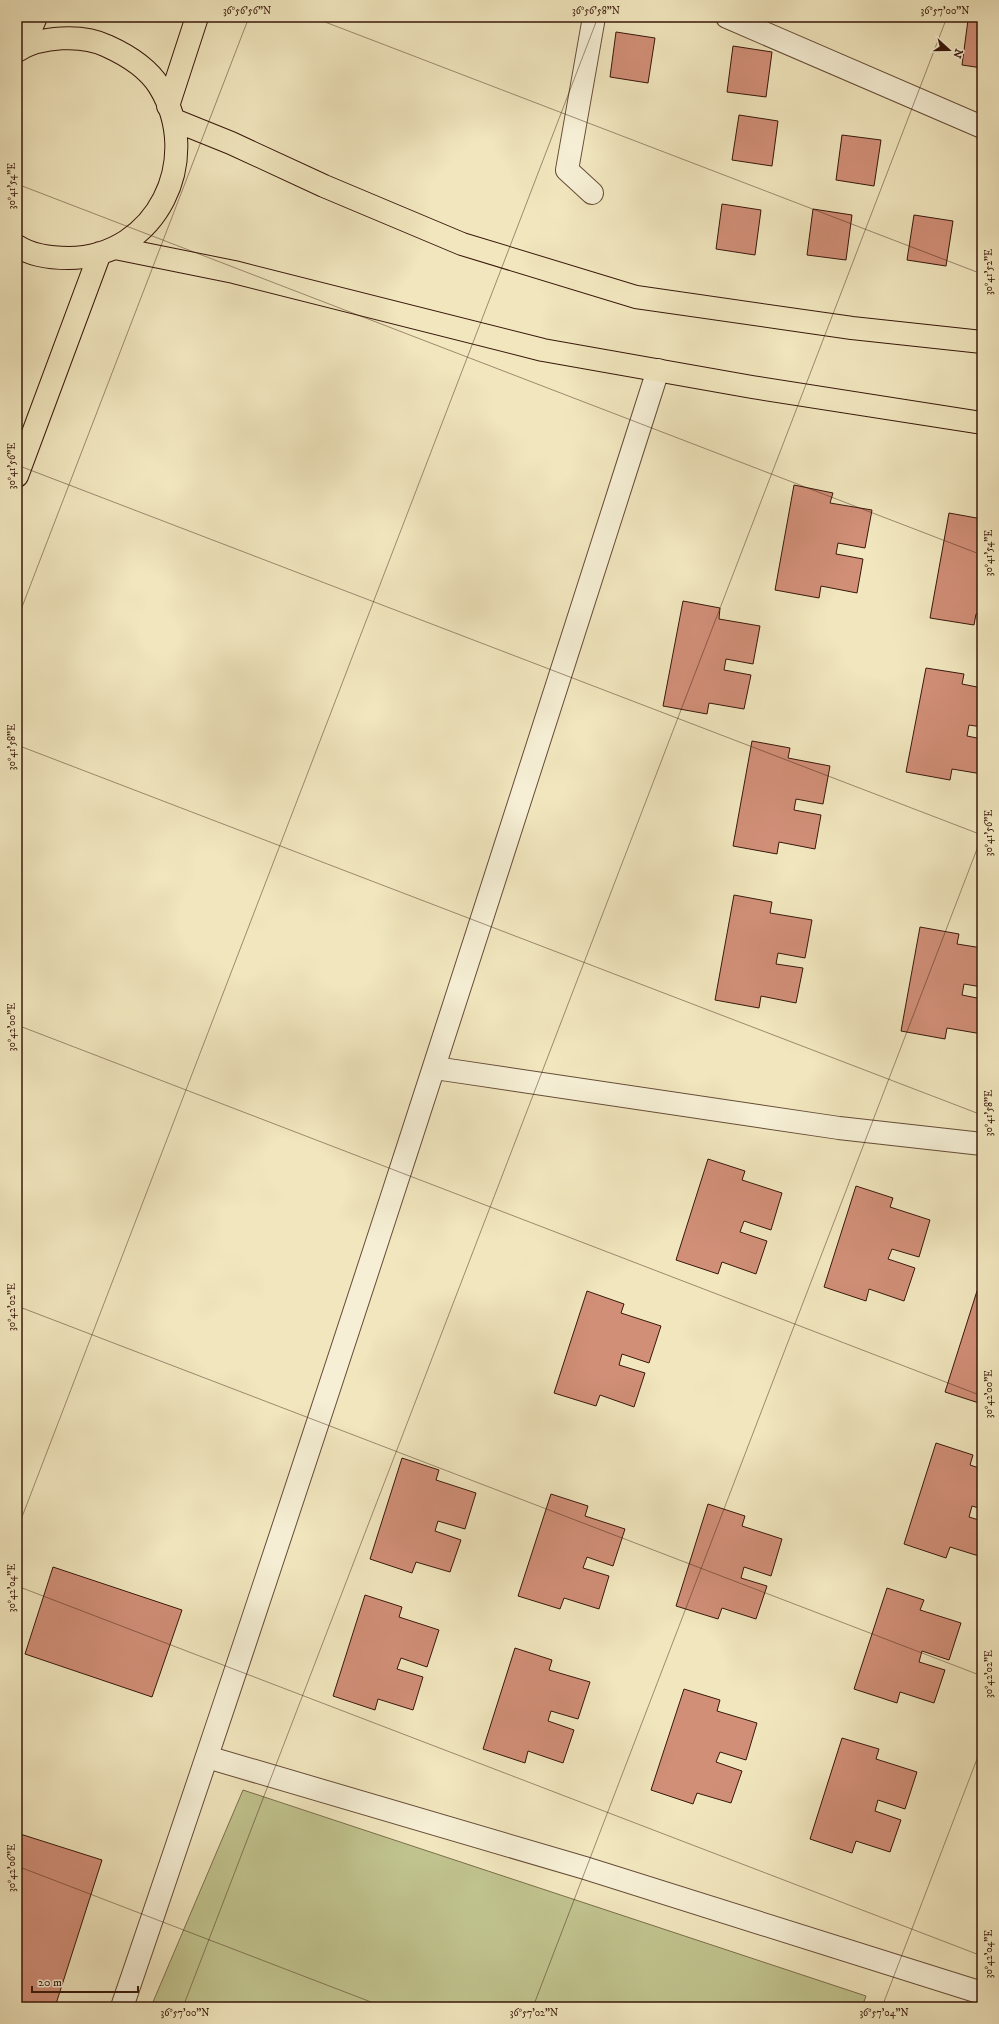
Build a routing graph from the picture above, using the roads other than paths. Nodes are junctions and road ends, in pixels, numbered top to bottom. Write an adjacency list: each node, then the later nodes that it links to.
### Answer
1 (36, 17): 5 (main road)
2 (197, 17): 6 (main road)
3 (594, 17): 8 (street)
4 (727, 17): 7 (street)
5 (20, 49): 6 (main road)
6 (171, 113): 10 (main road); 11 (main road)
7 (982, 127)
8 (592, 193)
9 (17, 246): 10 (main road)
10 (107, 251): 12 (main road); 14 (main road)
11 (982, 342)
12 (658, 370): 13 (main road); 15 (street)
13 (982, 422)
14 (17, 476)
15 (435, 1068): 16 (street); 17 (street)
16 (982, 1144)
17 (207, 1757): 18 (street); 19 (street)
18 (982, 1993)
19 (122, 2007)

